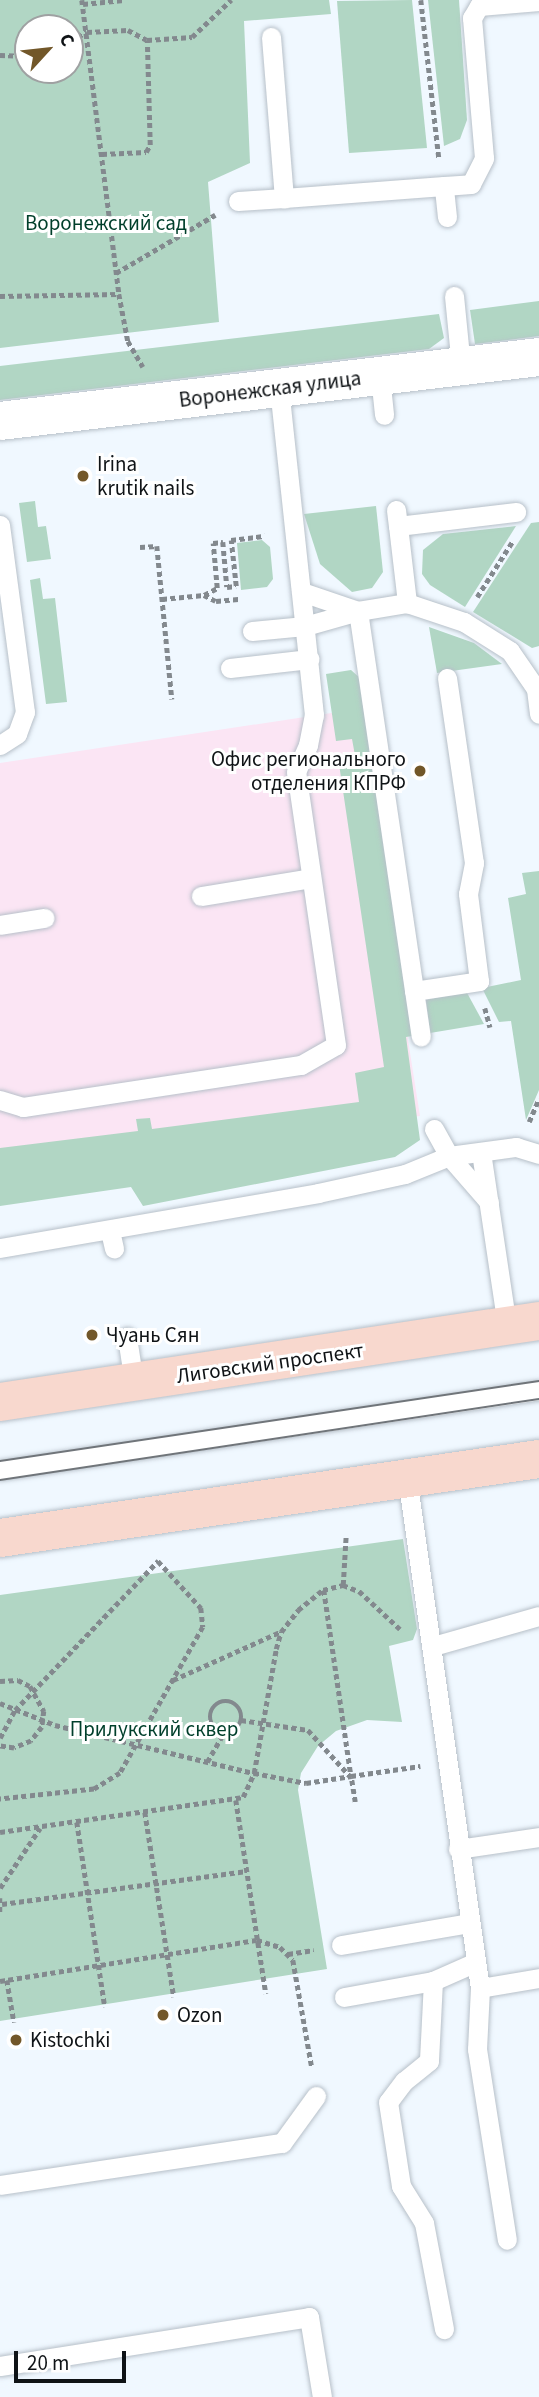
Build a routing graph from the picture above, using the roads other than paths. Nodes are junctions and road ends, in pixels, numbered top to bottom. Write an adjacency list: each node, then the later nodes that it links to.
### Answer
1 (539, 1): 3 (lane)
2 (271, 37): 4 (lane)
3 (444, 186): 4 (lane); 6 (lane)
4 (284, 198): 5 (lane)
5 (238, 201)
6 (447, 217)
7 (454, 296): 9 (lane)
8 (539, 357): 9 (street, Воронежская улица)
9 (461, 366): 10 (street, Воронежская улица)
10 (380, 376): 11 (street, Воронежская улица); 12 (lane)
11 (279, 388): 13 (street, Воронежская улица); 16 (lane)
12 (384, 415)
13 (0, 421)
14 (516, 512): 17 (lane)
15 (0, 525): 26 (lane)
16 (302, 592): 18 (lane); 19 (lane)
17 (407, 603): 18 (lane); 24 (lane)
18 (358, 611): 19 (lane); 31 (lane)
19 (305, 626): 20 (lane); 21 (lane)
20 (252, 631)
21 (309, 659): 22 (lane); 27 (lane)
22 (230, 668)
23 (447, 678): 31 (lane)
24 (537, 689): 25 (lane)
25 (539, 713)
26 (0, 745)
27 (311, 878): 28 (lane); 33 (lane)
28 (201, 896)
29 (44, 918): 30 (lane)
30 (0, 925)
31 (414, 991): 32 (lane)
32 (421, 1036)
33 (0, 1100)
34 (434, 1129): 37 (lane)
35 (481, 1152): 36 (lane); 37 (lane); 38 (lane)
36 (539, 1154)
37 (449, 1156): 38 (lane); 39 (lane)
38 (489, 1203): 40 (lane)
39 (0, 1248)
40 (523, 1324): 42 (main road, Лиговский проспект)
41 (127, 1337): 42 (lane)
42 (134, 1383): 44 (main road, Лиговский проспект)
43 (539, 1390): 46 (lane)
44 (0, 1402)
45 (539, 1459): 47 (main road)
46 (0, 1470)
47 (407, 1477): 48 (main road); 50 (lane)
48 (0, 1538)
49 (539, 1616): 50 (lane)
50 (433, 1646): 52 (lane)
51 (539, 1838): 52 (lane)
52 (458, 1849): 53 (lane)
53 (470, 1923): 54 (lane); 55 (lane)
54 (341, 1945)
55 (476, 1962): 57 (lane); 58 (lane)
56 (539, 1978): 58 (lane)
57 (433, 1981): 59 (lane); 63 (lane)
58 (480, 1988): 62 (lane)
59 (344, 1997)
60 (316, 2096): 61 (lane)
61 (0, 2185)
62 (507, 2240)
63 (444, 2329)
64 (0, 2366): 65 (lane)
65 (322, 2397)

